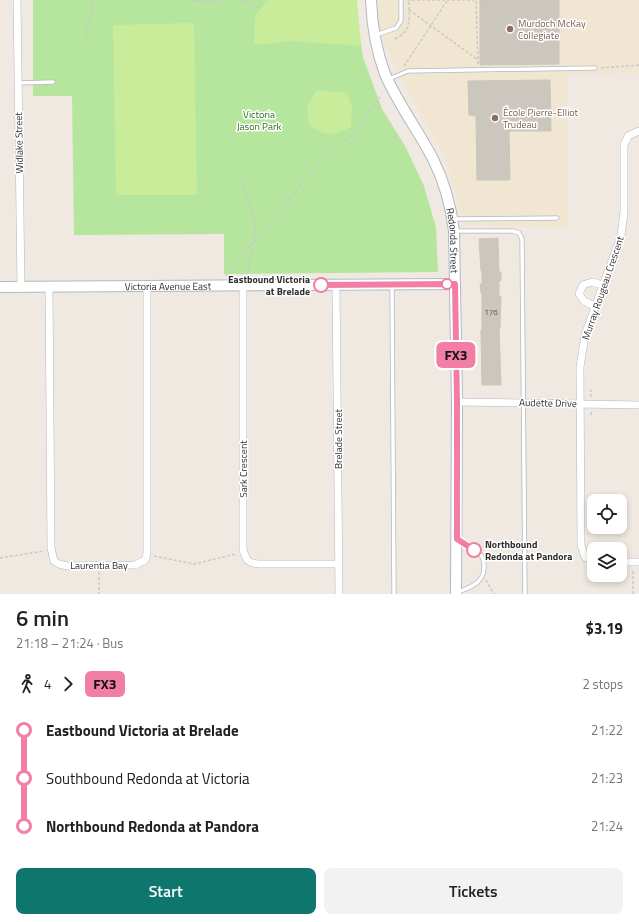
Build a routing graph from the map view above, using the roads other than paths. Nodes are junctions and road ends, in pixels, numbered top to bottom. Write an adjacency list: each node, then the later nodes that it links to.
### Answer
1 (17, 0): 8 (street, Widlake Street)
2 (371, 0): 4 (street, Redonda Street)
3 (401, 0): 4 (lane)
4 (374, 35): 6 (street, Redonda Street)
5 (595, 68): 6 (lane)
6 (388, 79): 11 (street, Redonda Street)
7 (53, 82): 8 (lane)
8 (18, 83): 20 (street, Widlake Street)
9 (639, 131): 17 (street, Murray Rougeau Crescent)
10 (557, 218): 11 (lane)
11 (453, 219): 12 (street, Redonda Street)
12 (454, 231): 14 (street, Redonda Street); 24 (lane)
13 (392, 284): 14 (street, Victoria Avenue East); 16 (street, Victoria Avenue East); 32 (lane)
14 (455, 284): 23 (street, Redonda Street)
15 (243, 285): 16 (street, Victoria Avenue East); 18 (street, Victoria Avenue East); 29 (street, Sark Crescent)
16 (336, 285): 29 (street, Brelade Street)
17 (603, 285): 22 (street, Murray Rougeau Crescent); 22 (street)
18 (147, 286): 21 (street, Victoria Avenue East); 21 (street, Laurentia Bay)
19 (0, 287): 20 (street, Victoria Avenue East)
20 (21, 287): 21 (street, Victoria Avenue East)
21 (49, 287)
22 (596, 307): 25 (street, Murray Rougeau Crescent)
23 (457, 402): 24 (street, Audette Drive); 27 (street, Redonda Street)
24 (524, 403): 25 (street, Audette Drive); 33 (lane)
25 (580, 404): 26 (street, Audette Drive); 28 (street, Murray Rougeau Crescent)
26 (639, 405)
27 (457, 539): 30 (street, Redonda Street); 30 (lane)
28 (587, 558)
29 (338, 564): 31 (street, Brelade Street)
30 (456, 593)
31 (339, 594)
32 (394, 594)
33 (525, 594)

